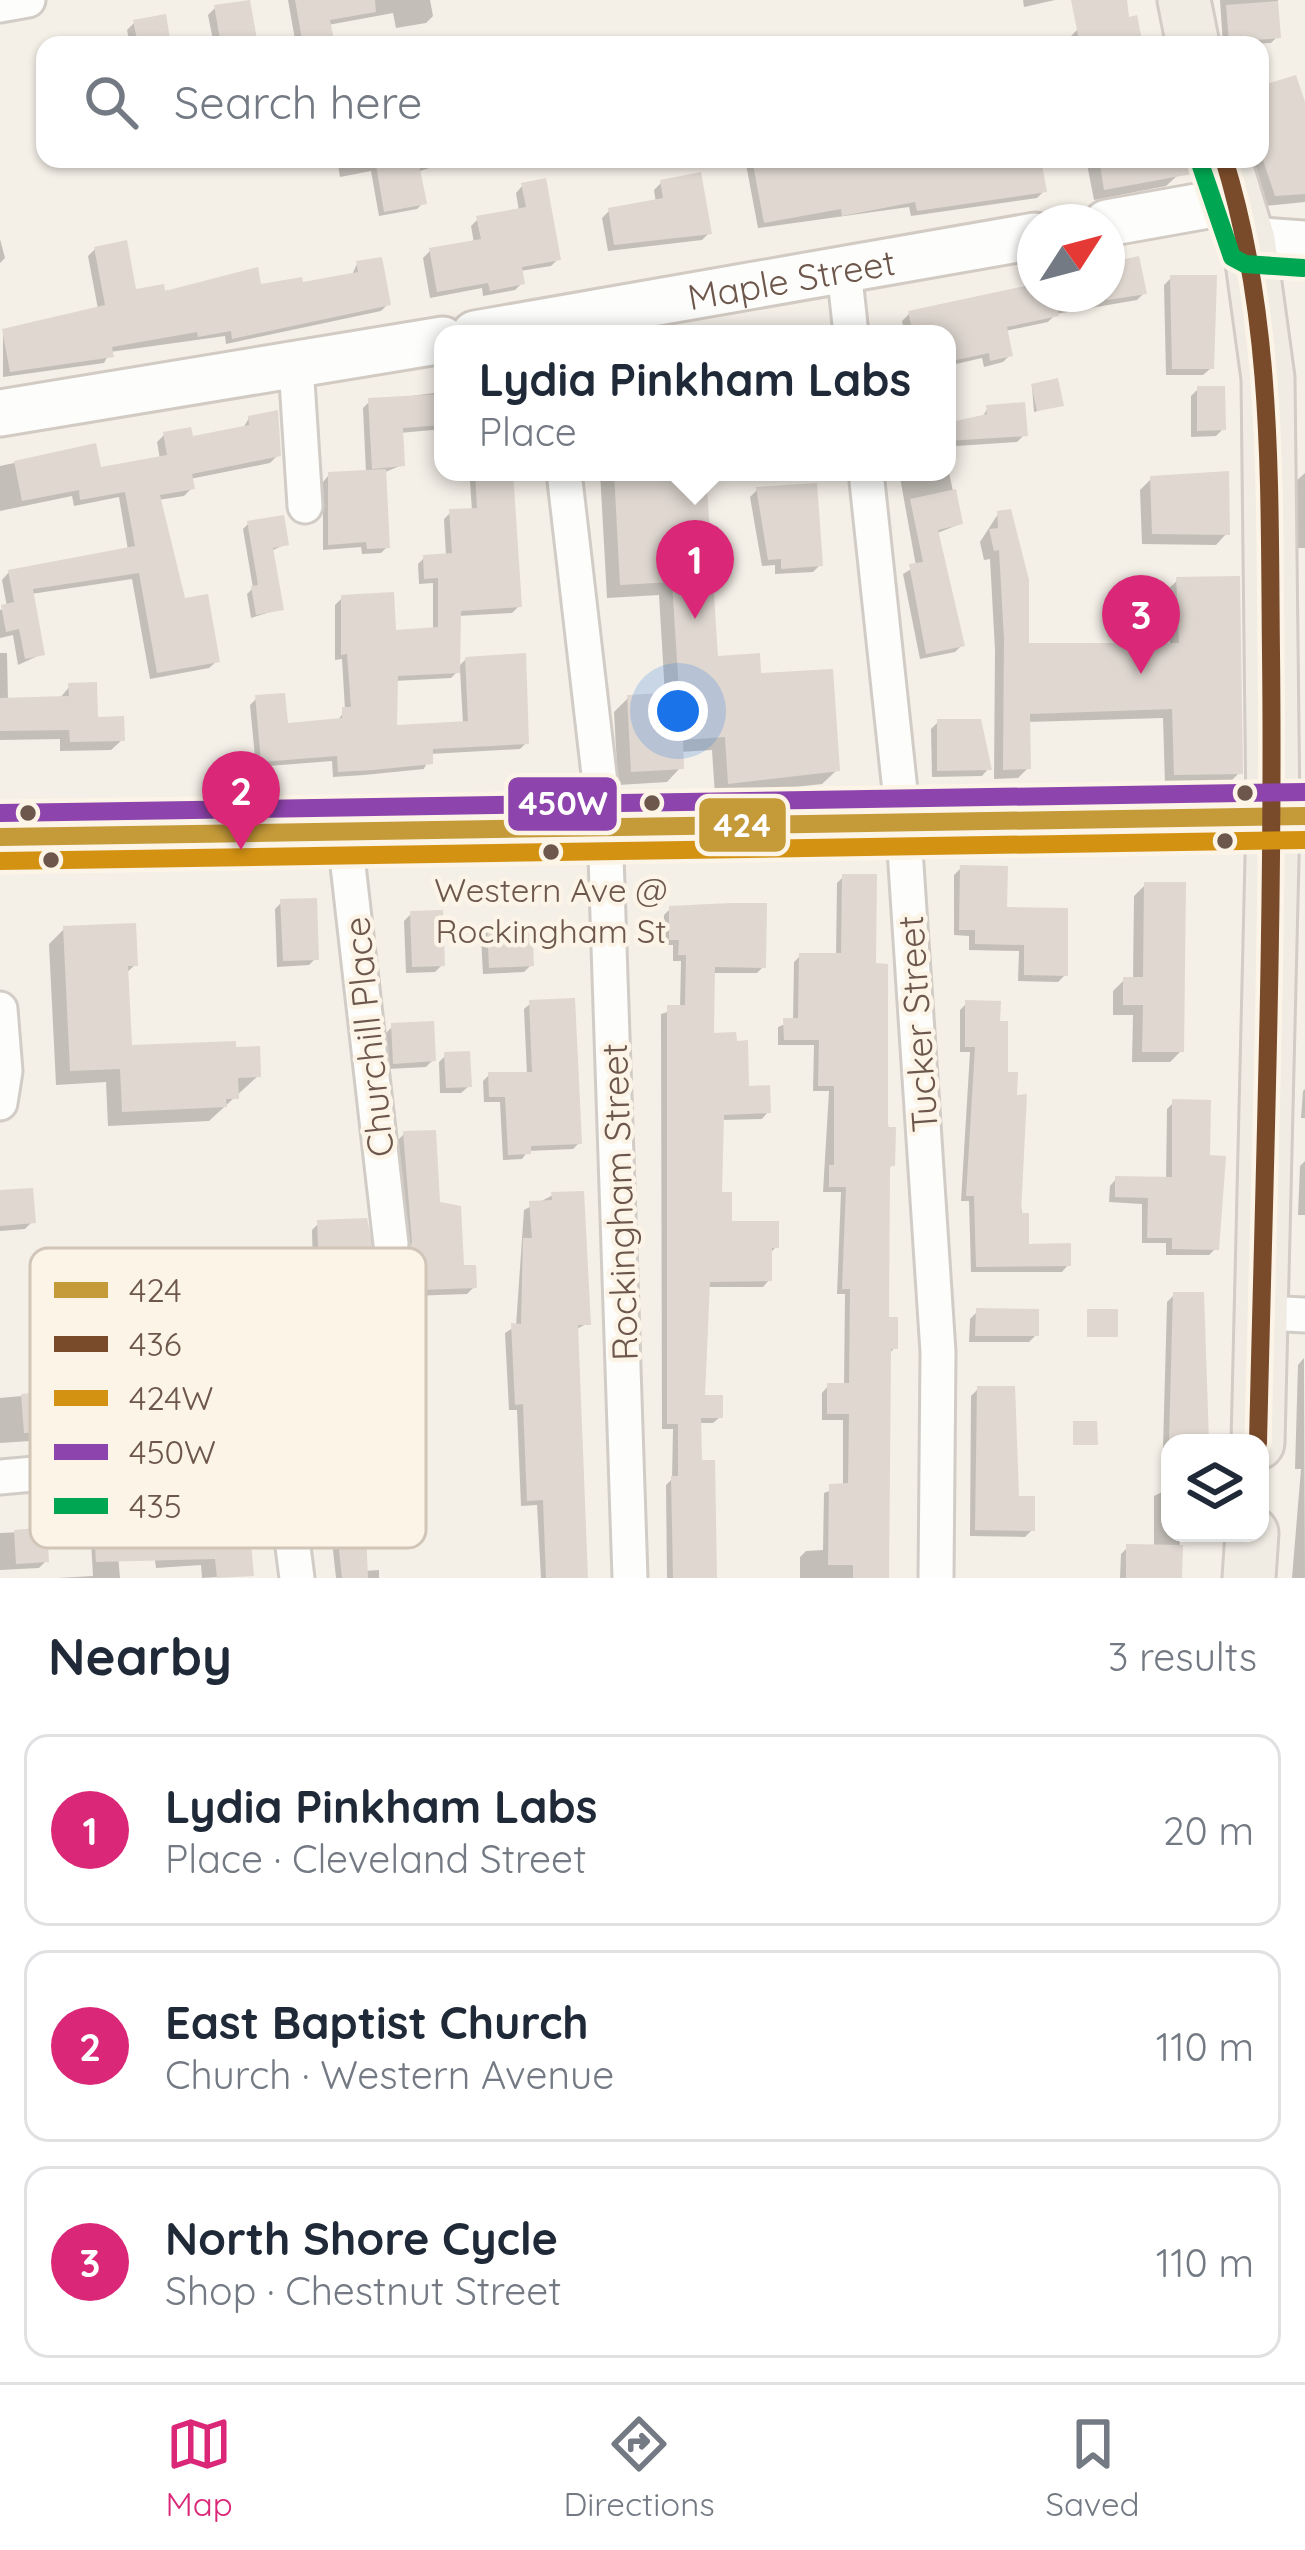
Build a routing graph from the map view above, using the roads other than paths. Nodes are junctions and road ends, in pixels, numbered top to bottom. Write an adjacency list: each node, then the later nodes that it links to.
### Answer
1 (28, 0): 3 (street)
2 (1184, 0): 4 (main road)
3 (0, 5)
4 (1191, 36)
5 (1236, 200): 6 (street); 8 (street); 18 (main road)
6 (1125, 220)
7 (1017, 239): 9 (street, Maple Street)
8 (1305, 244)
9 (844, 269): 10 (street, Maple Street); 11 (street)
10 (562, 325)
11 (850, 325)
12 (434, 342): 13 (street)
13 (296, 365): 14 (street); 17 (street)
14 (0, 413)
15 (565, 481): 20 (street, Rockingham Street)
16 (867, 481): 19 (street, Tucker Street)
17 (305, 506)
18 (1289, 817): 19 (main road); 26 (main road)
19 (903, 819): 20 (main road); 34 (street, Tucker Street)
20 (605, 826): 21 (main road); 33 (street, Rockingham Street)
21 (344, 830): 22 (main road); 25 (street, Churchill Place)
22 (0, 837)
23 (0, 1009): 24 (street)
24 (0, 1103)
25 (391, 1244)
26 (1284, 1314): 27 (main road)
27 (1260, 1434)
28 (30, 1474): 29 (street)
29 (0, 1477)
30 (1251, 1542): 35 (main road)
31 (292, 1548): 32 (street)
32 (297, 1578)
33 (630, 1578)
34 (936, 1578)
35 (1249, 1578)

